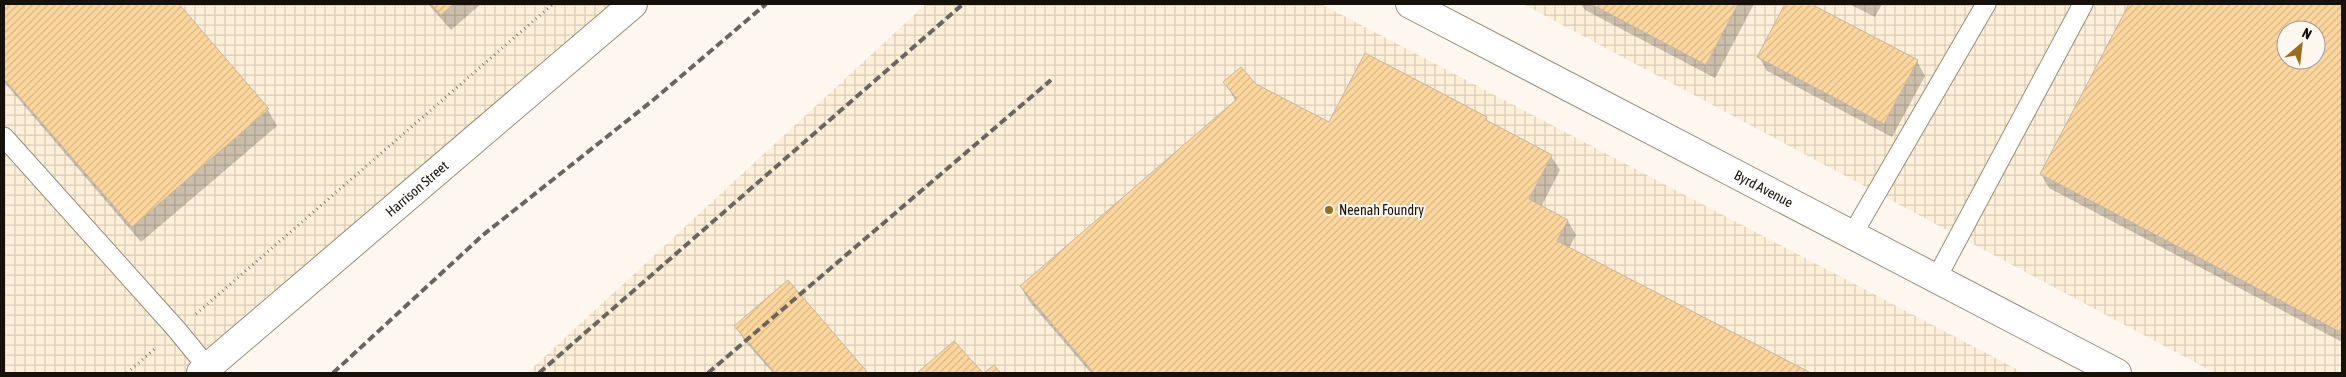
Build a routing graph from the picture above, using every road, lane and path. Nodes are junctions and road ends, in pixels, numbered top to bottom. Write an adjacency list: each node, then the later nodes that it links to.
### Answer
1 (553, 4): 9 (path)
2 (633, 4): 10 (street, Harrison Street)
3 (1410, 4): 7 (street, Byrd Avenue)
4 (1986, 4): 7 (lane)
5 (2083, 4): 8 (lane)
6 (4, 136): 9 (lane)
7 (1852, 235): 8 (street, Byrd Avenue)
8 (1936, 279): 12 (street, Byrd Avenue)
9 (177, 330): 10 (lane); 11 (path)
10 (204, 371)
11 (128, 373)
12 (2117, 373)

